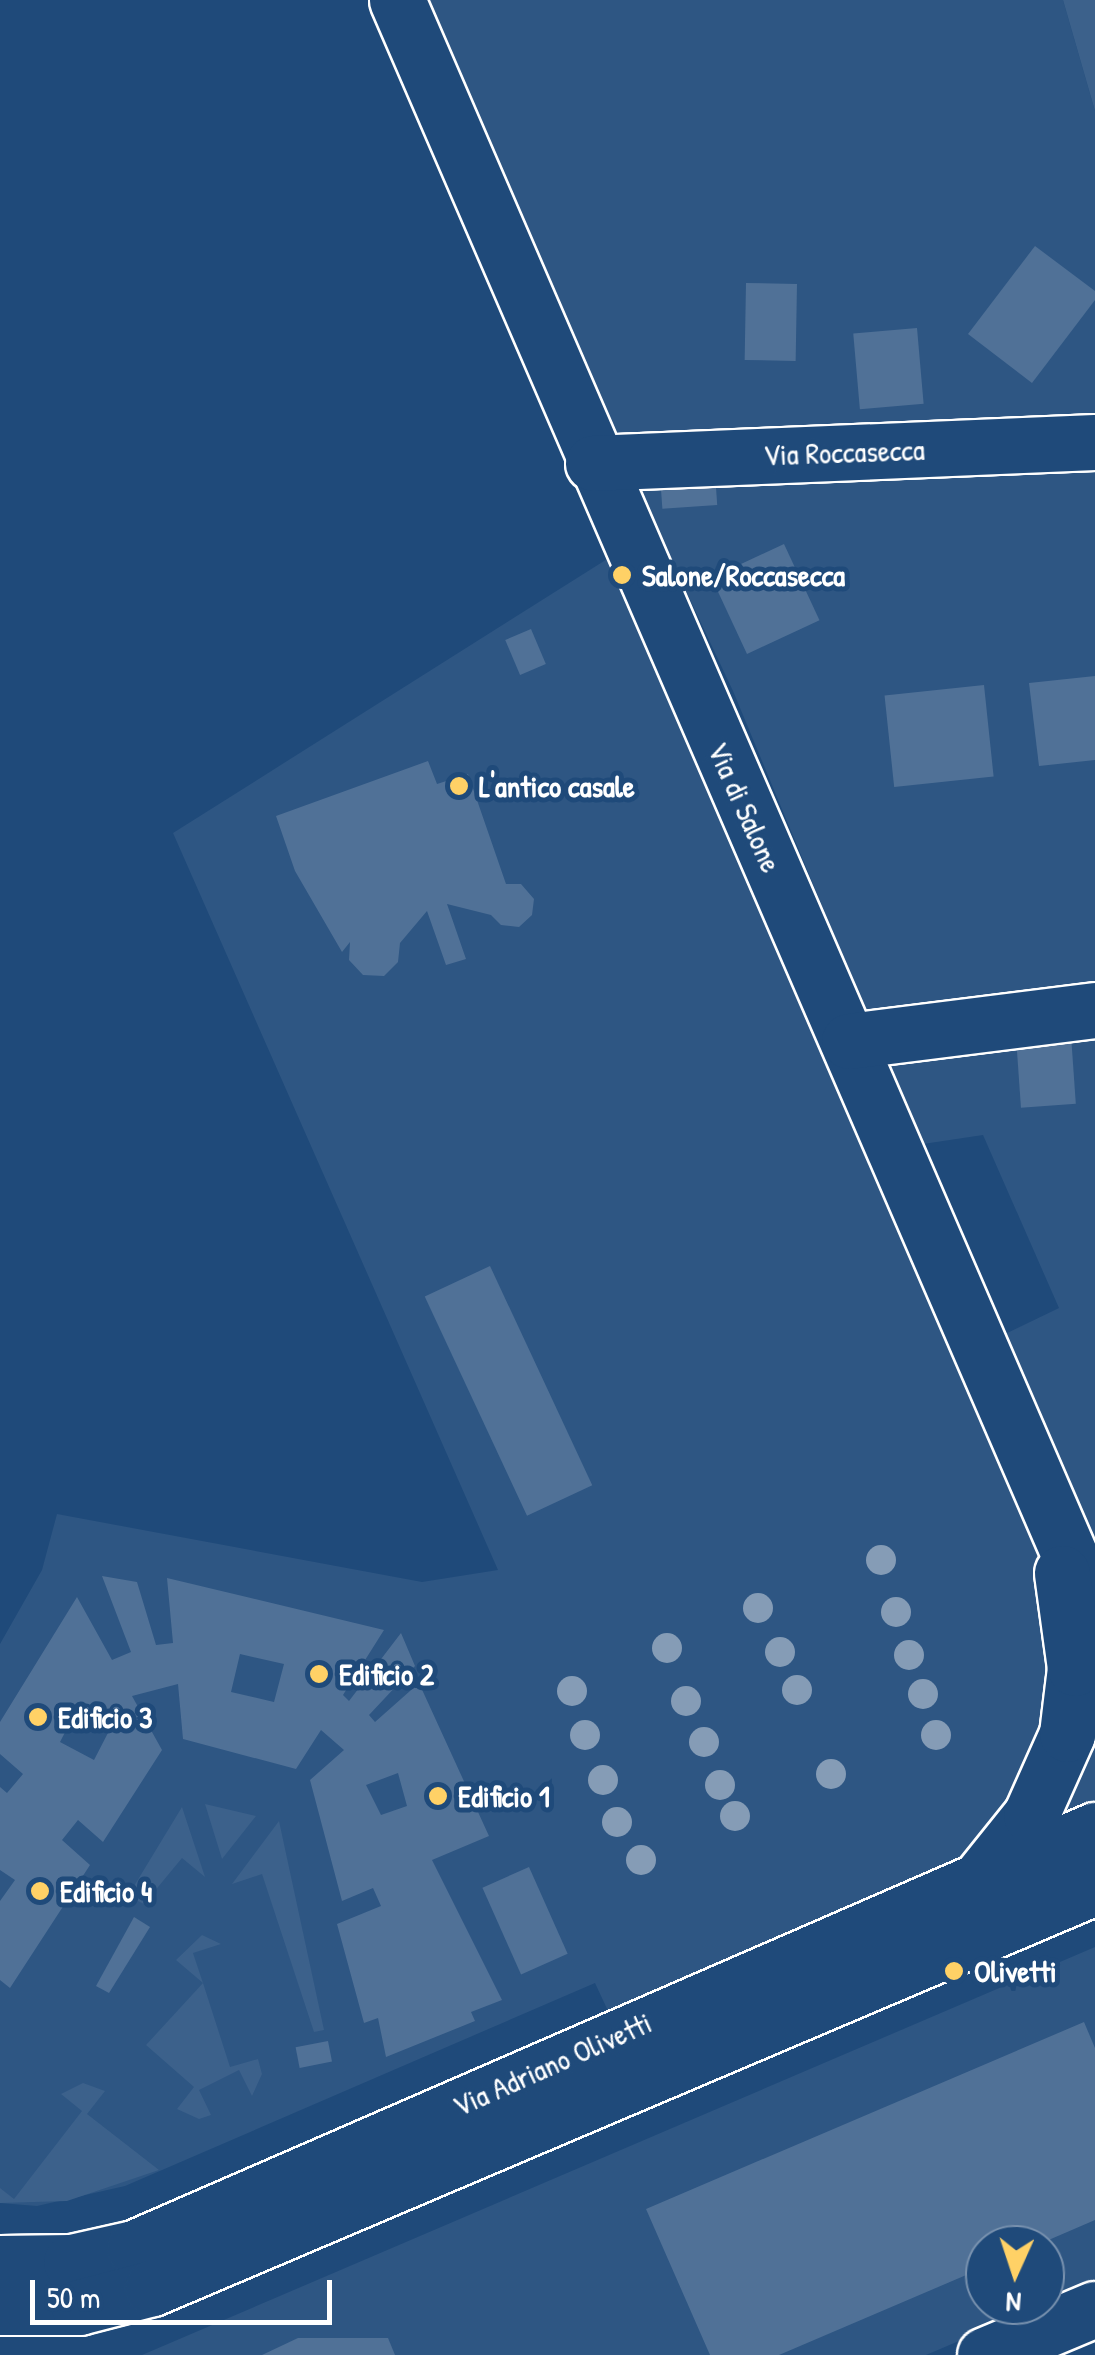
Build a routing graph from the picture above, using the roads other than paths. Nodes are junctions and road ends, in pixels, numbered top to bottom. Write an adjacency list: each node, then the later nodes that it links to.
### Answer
1 (396, 0): 3 (street, Via di Salone)
2 (1095, 442): 3 (street, Via Roccasecca)
3 (593, 463): 5 (street, Via di Salone)
4 (1095, 1010): 5 (street)
5 (849, 1042): 6 (street, Via di Salone)
6 (1047, 1499): 7 (street, Via di Salone); 9 (street)
7 (1095, 1614)
8 (1095, 1830): 9 (street, Via Adriano Olivetti)
9 (977, 1882): 11 (street, Via Adriano Olivetti)
10 (1095, 1887): 12 (street, Via Adriano Olivetti)
11 (0, 2263)
12 (0, 2306)
13 (1095, 2310): 14 (street)
14 (986, 2355)

